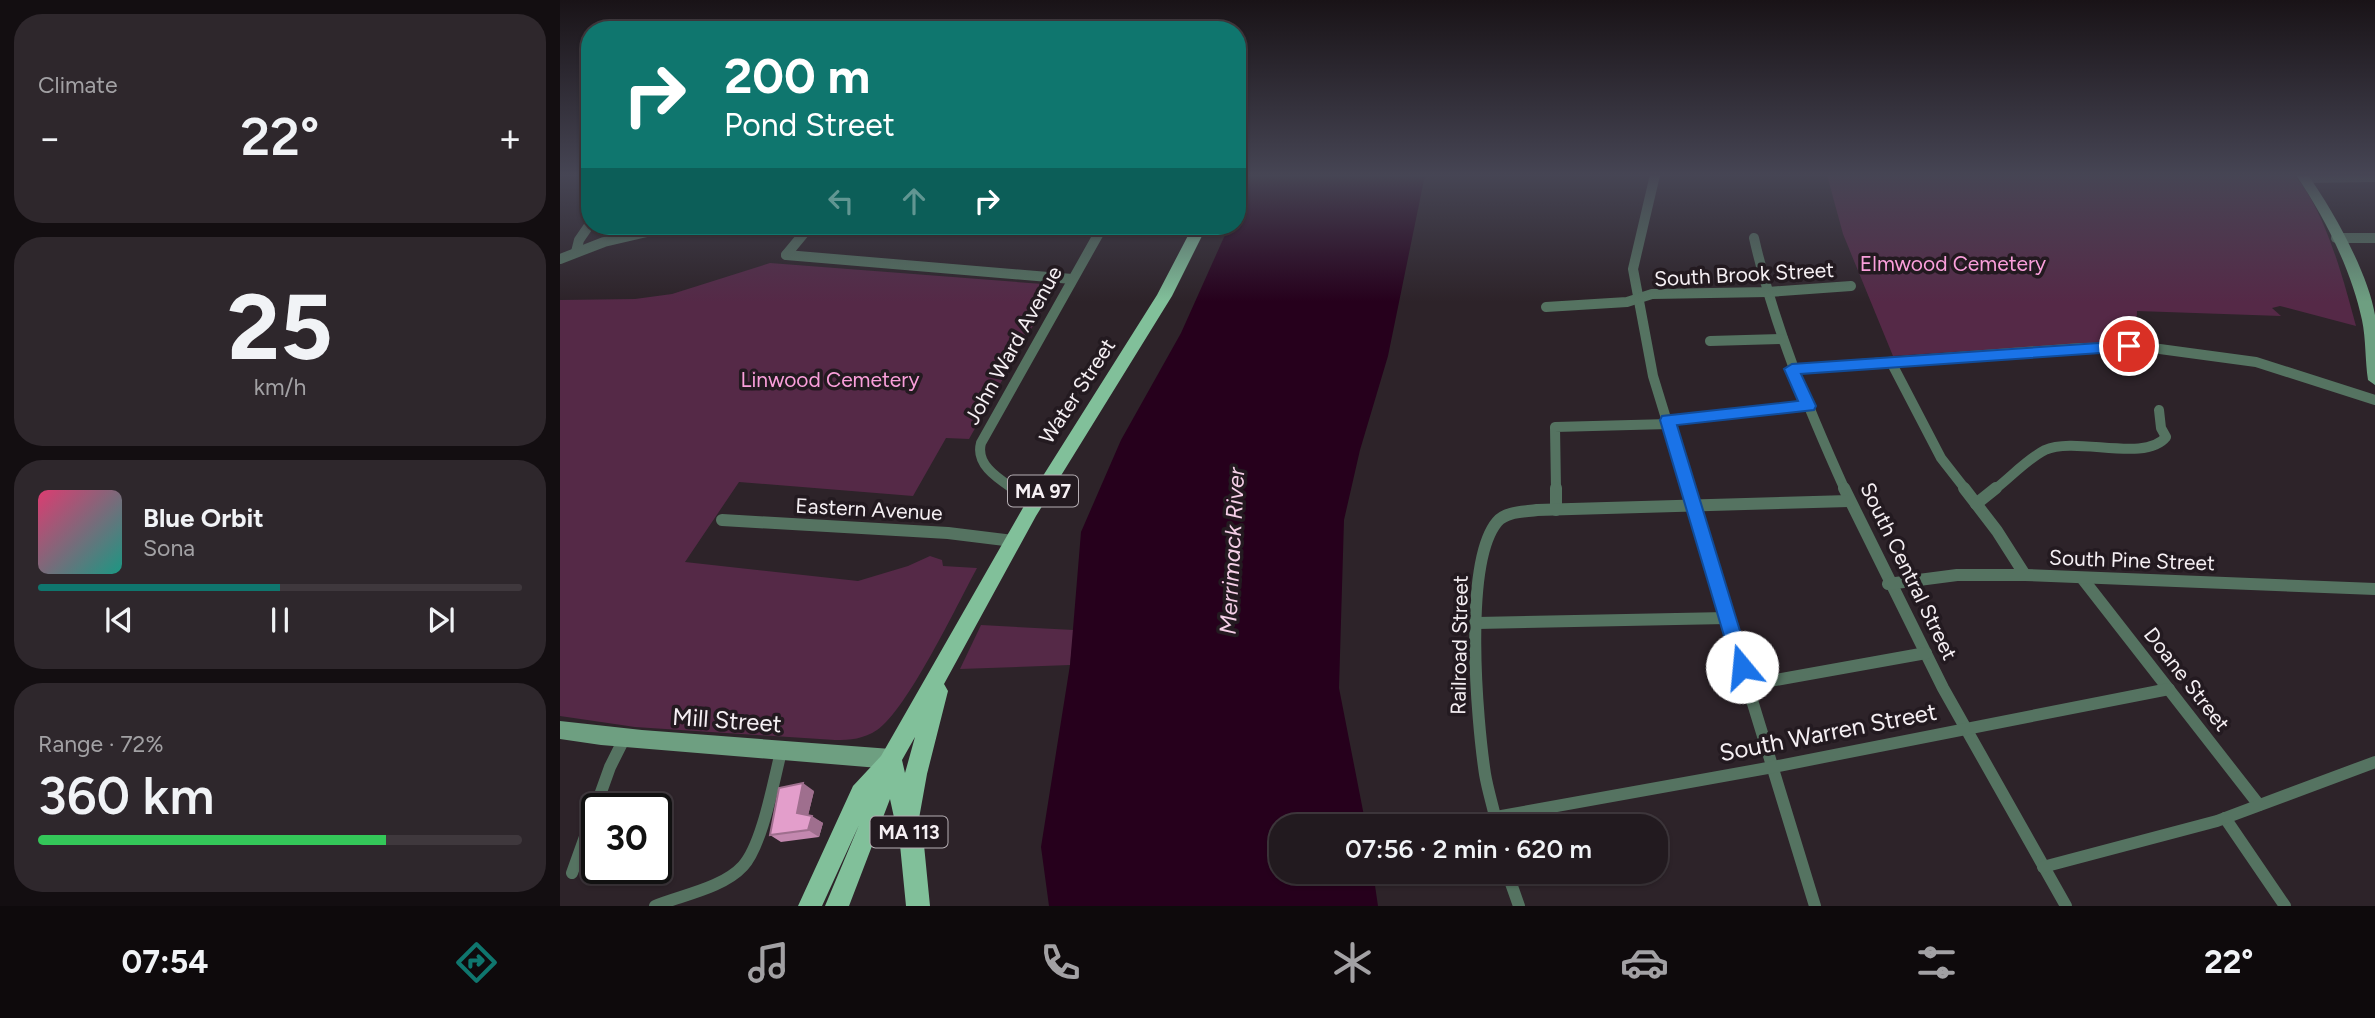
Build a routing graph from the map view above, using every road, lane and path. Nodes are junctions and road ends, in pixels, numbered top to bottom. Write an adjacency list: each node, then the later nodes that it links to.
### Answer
1 (1645, 217): 16 (street)
2 (2325, 217): 9 (main road)
3 (582, 235): 11 (street)
4 (634, 235): 11 (street)
5 (803, 235): 13 (street)
6 (1098, 235): 13 (street, John Ward Avenue)
7 (1196, 235): 29 (main road, Water Street / MA 97)
8 (1754, 238): 15 (street, South Central Street)
9 (2336, 238): 10 (street); 18 (main road)
10 (2375, 238)
11 (576, 252): 12 (street)
12 (560, 260)
13 (1072, 279): 29 (street, John Ward Avenue)
14 (1851, 286): 15 (street, South Brook Street)
15 (1768, 292): 16 (street, South Brook Street); 19 (street, South Central Street)
16 (1639, 298): 17 (street, South Brook Street); 27 (street)
17 (1546, 307)
18 (2371, 311): 23 (main road)
19 (1783, 339): 20 (street); 22 (street, South Central Street)
20 (1710, 341)
21 (1891, 362): 22 (street); 24 (street); 30 (street)
22 (1792, 369): 25 (street, South Central Street)
23 (2375, 380)
24 (2375, 400)
25 (1808, 406): 27 (street); 28 (street, South Central Street)
26 (2159, 410): 30 (street)
27 (1668, 422): 31 (street); 32 (street)
28 (1849, 501): 31 (street); 37 (street, South Central Street)
29 (1035, 504): 34 (main road, Water Street / MA 97)
30 (1976, 504): 35 (street)
31 (1693, 507): 32 (street); 39 (street)
32 (1556, 510): 40 (street, Railroad Street)
33 (722, 520): 34 (street, Eastern Avenue)
34 (1013, 541): 41 (main road, Water Street / MA 97)
35 (2025, 575): 36 (street, South Pine Street); 37 (street, South Pine Street)
36 (2082, 578): 38 (street, South Pine Street); 44 (street, Doane Street)
37 (1888, 584): 42 (street, South Central Street)
38 (2375, 589)
39 (1727, 618): 40 (street); 43 (street)
40 (1478, 623): 53 (street, Railroad Street)
41 (950, 653): 49 (main road, Water Street / MA 97); 56 (main road, Water Street)
42 (1926, 653): 43 (street); 45 (street, South Central Street)
43 (1748, 685): 51 (street)
44 (2169, 689): 45 (street, South Warren Street); 52 (street, Doane Street)
45 (1967, 729): 51 (street, South Warren Street); 57 (street, South Central Street)
46 (560, 730): 47 (main road, Mill Street)
47 (625, 737): 48 (main road, Mill Street); 58 (street)
48 (782, 748): 49 (main road, Mill Street); 60 (street)
49 (891, 759): 56 (main road, Water Street / MA 113); 61 (main road, MA 97); 62 (main road, MA 97)
50 (2375, 762): 52 (street)
51 (1773, 767): 54 (street, South Warren Street); 65 (street)
52 (2259, 805): 55 (street)
53 (1495, 814)
54 (1537, 814)
55 (2225, 818): 57 (street); 67 (street)
56 (907, 824): 63 (main road, Water Street / MA 113)
57 (2043, 866): 66 (street, South Central Street)
58 (572, 873)
59 (1511, 884): 64 (street)
60 (655, 906)
61 (810, 906)
62 (837, 906)
63 (918, 906)
64 (1519, 906)
65 (1815, 906)
66 (2066, 906)
67 (2285, 906)

